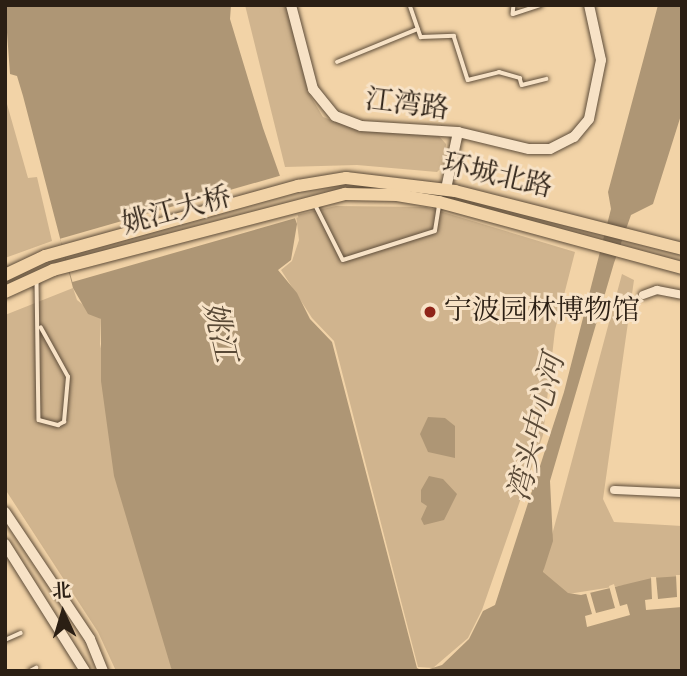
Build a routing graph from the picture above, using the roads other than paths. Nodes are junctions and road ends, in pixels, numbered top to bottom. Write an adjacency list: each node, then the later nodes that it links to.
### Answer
1 (291, 5): 9 (street, 江湾路)
2 (411, 5): 6 (lane)
3 (514, 5): 4 (lane)
4 (541, 5)
5 (589, 5): 9 (street)
6 (418, 29): 7 (lane); 8 (lane)
7 (337, 62)
8 (546, 79)
9 (458, 132): 11 (street, 江湾路)
10 (298, 186): 11 (main road, 环城北路); 15 (main road, 姚江大桥)
11 (446, 189): 14 (main road, 环城北路)
12 (314, 201): 13 (main road, 环城北路); 13 (lane); 19 (main road, 姚江大桥)
13 (439, 202): 17 (main road, 环城北路)
14 (682, 249)
15 (35, 261): 16 (main road); 18 (main road); 19 (lane)
16 (5, 268)
17 (682, 268)
18 (5, 275)
19 (37, 277): 20 (main road); 23 (lane)
20 (5, 292)
21 (643, 295): 22 (street)
22 (682, 295)
23 (41, 328): 23 (lane)
24 (614, 490): 25 (street)
25 (682, 493)
26 (5, 512): 33 (street)
27 (5, 544): 32 (street)
28 (22, 633): 29 (lane)
29 (5, 640)
30 (36, 668): 31 (lane)
31 (30, 671)
32 (85, 671)
33 (103, 671)

